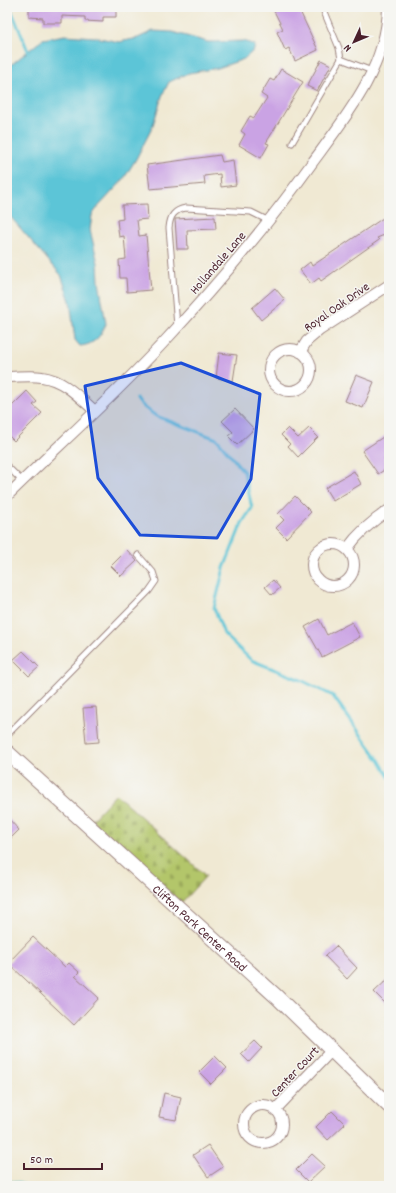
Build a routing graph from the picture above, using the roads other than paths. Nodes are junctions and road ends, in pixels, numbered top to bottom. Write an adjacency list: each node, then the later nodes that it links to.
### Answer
1 (322, 7): 3 (lane)
2 (388, 7): 4 (street, Hollandale Lane)
3 (341, 59): 4 (lane); 5 (lane)
4 (372, 71): 6 (street, Hollandale Lane)
5 (292, 143)
6 (270, 221): 8 (street, Hollandale Lane); 8 (lane)
7 (389, 285): 9 (street, Royal Oak Drive)
8 (177, 327): 11 (street, Hollandale Lane)
9 (300, 352): 9 (street, Royal Oak Drive)
10 (7, 377): 11 (street)
11 (95, 411): 13 (street, Hollandale Lane)
12 (7, 466): 13 (lane)
13 (22, 481): 14 (street, Hollandale Lane)
14 (7, 496)
15 (389, 510): 16 (street)
16 (347, 549): 16 (street)
17 (138, 555): 18 (lane)
18 (7, 735)
19 (7, 752): 20 (street, Clifton Park Center Road)
20 (332, 1050): 21 (street, Clifton Park Center Road); 22 (street, Center Court)
21 (389, 1106)
22 (275, 1110)

